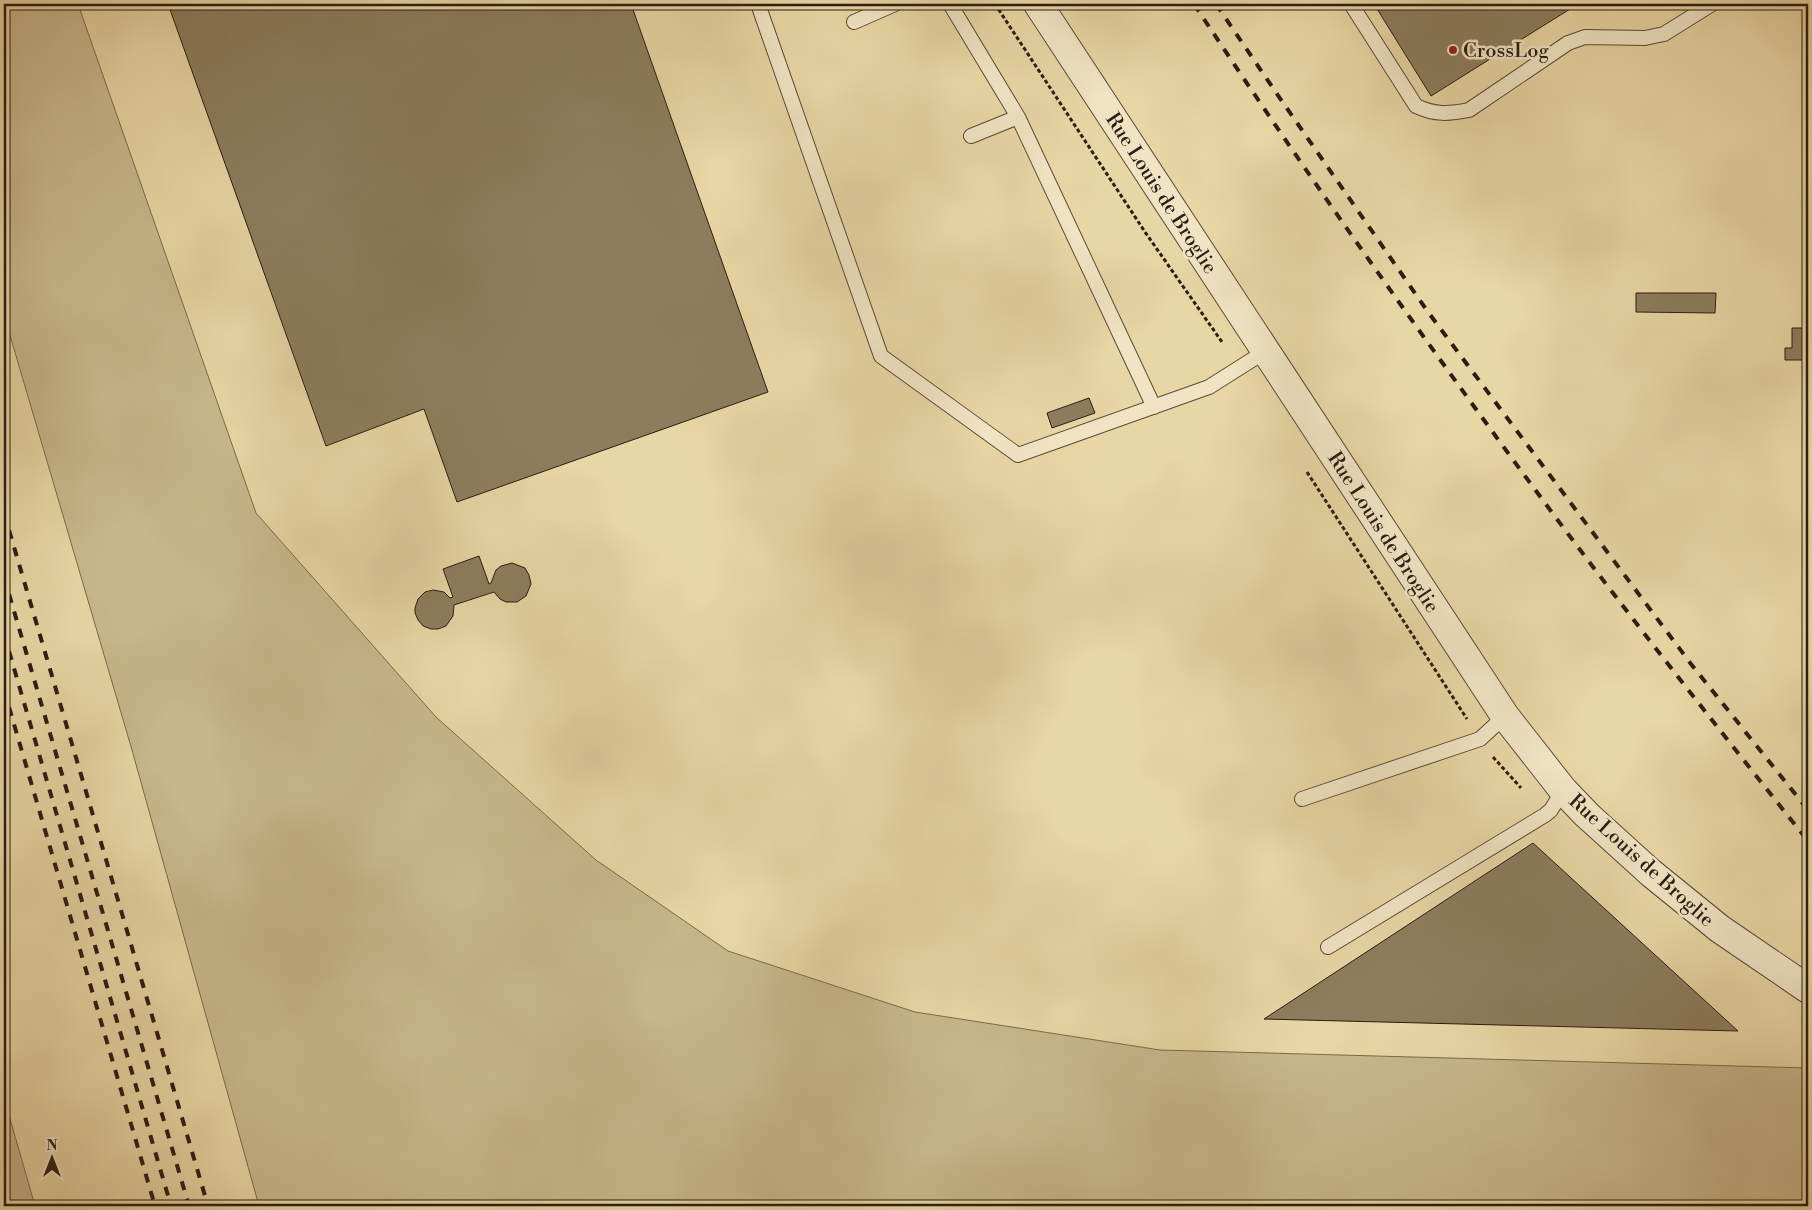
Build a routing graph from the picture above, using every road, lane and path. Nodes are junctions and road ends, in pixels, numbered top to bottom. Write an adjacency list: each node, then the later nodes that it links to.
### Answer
1 (758, 4): 13 (lane)
2 (895, 4): 8 (lane)
3 (950, 4): 9 (lane)
4 (995, 4): 12 (path)
5 (1038, 4): 11 (street, Rue Louis de Broglie)
6 (1351, 4): 7 (lane)
7 (1712, 4)
8 (854, 22)
9 (1018, 117): 10 (lane); 13 (lane)
10 (971, 136)
11 (1266, 351): 12 (lane); 15 (street, Rue Louis de Broglie)
12 (1240, 368): 13 (lane)
13 (1154, 407)
14 (1303, 466): 16 (path)
15 (1505, 716): 16 (lane); 17 (street, Rue Louis de Broglie)
16 (1480, 739): 18 (lane); 19 (path)
17 (1563, 790): 19 (lane); 21 (street, Rue Louis de Broglie)
18 (1302, 799)
19 (1544, 815): 20 (lane)
20 (1328, 947)
21 (1808, 989)

